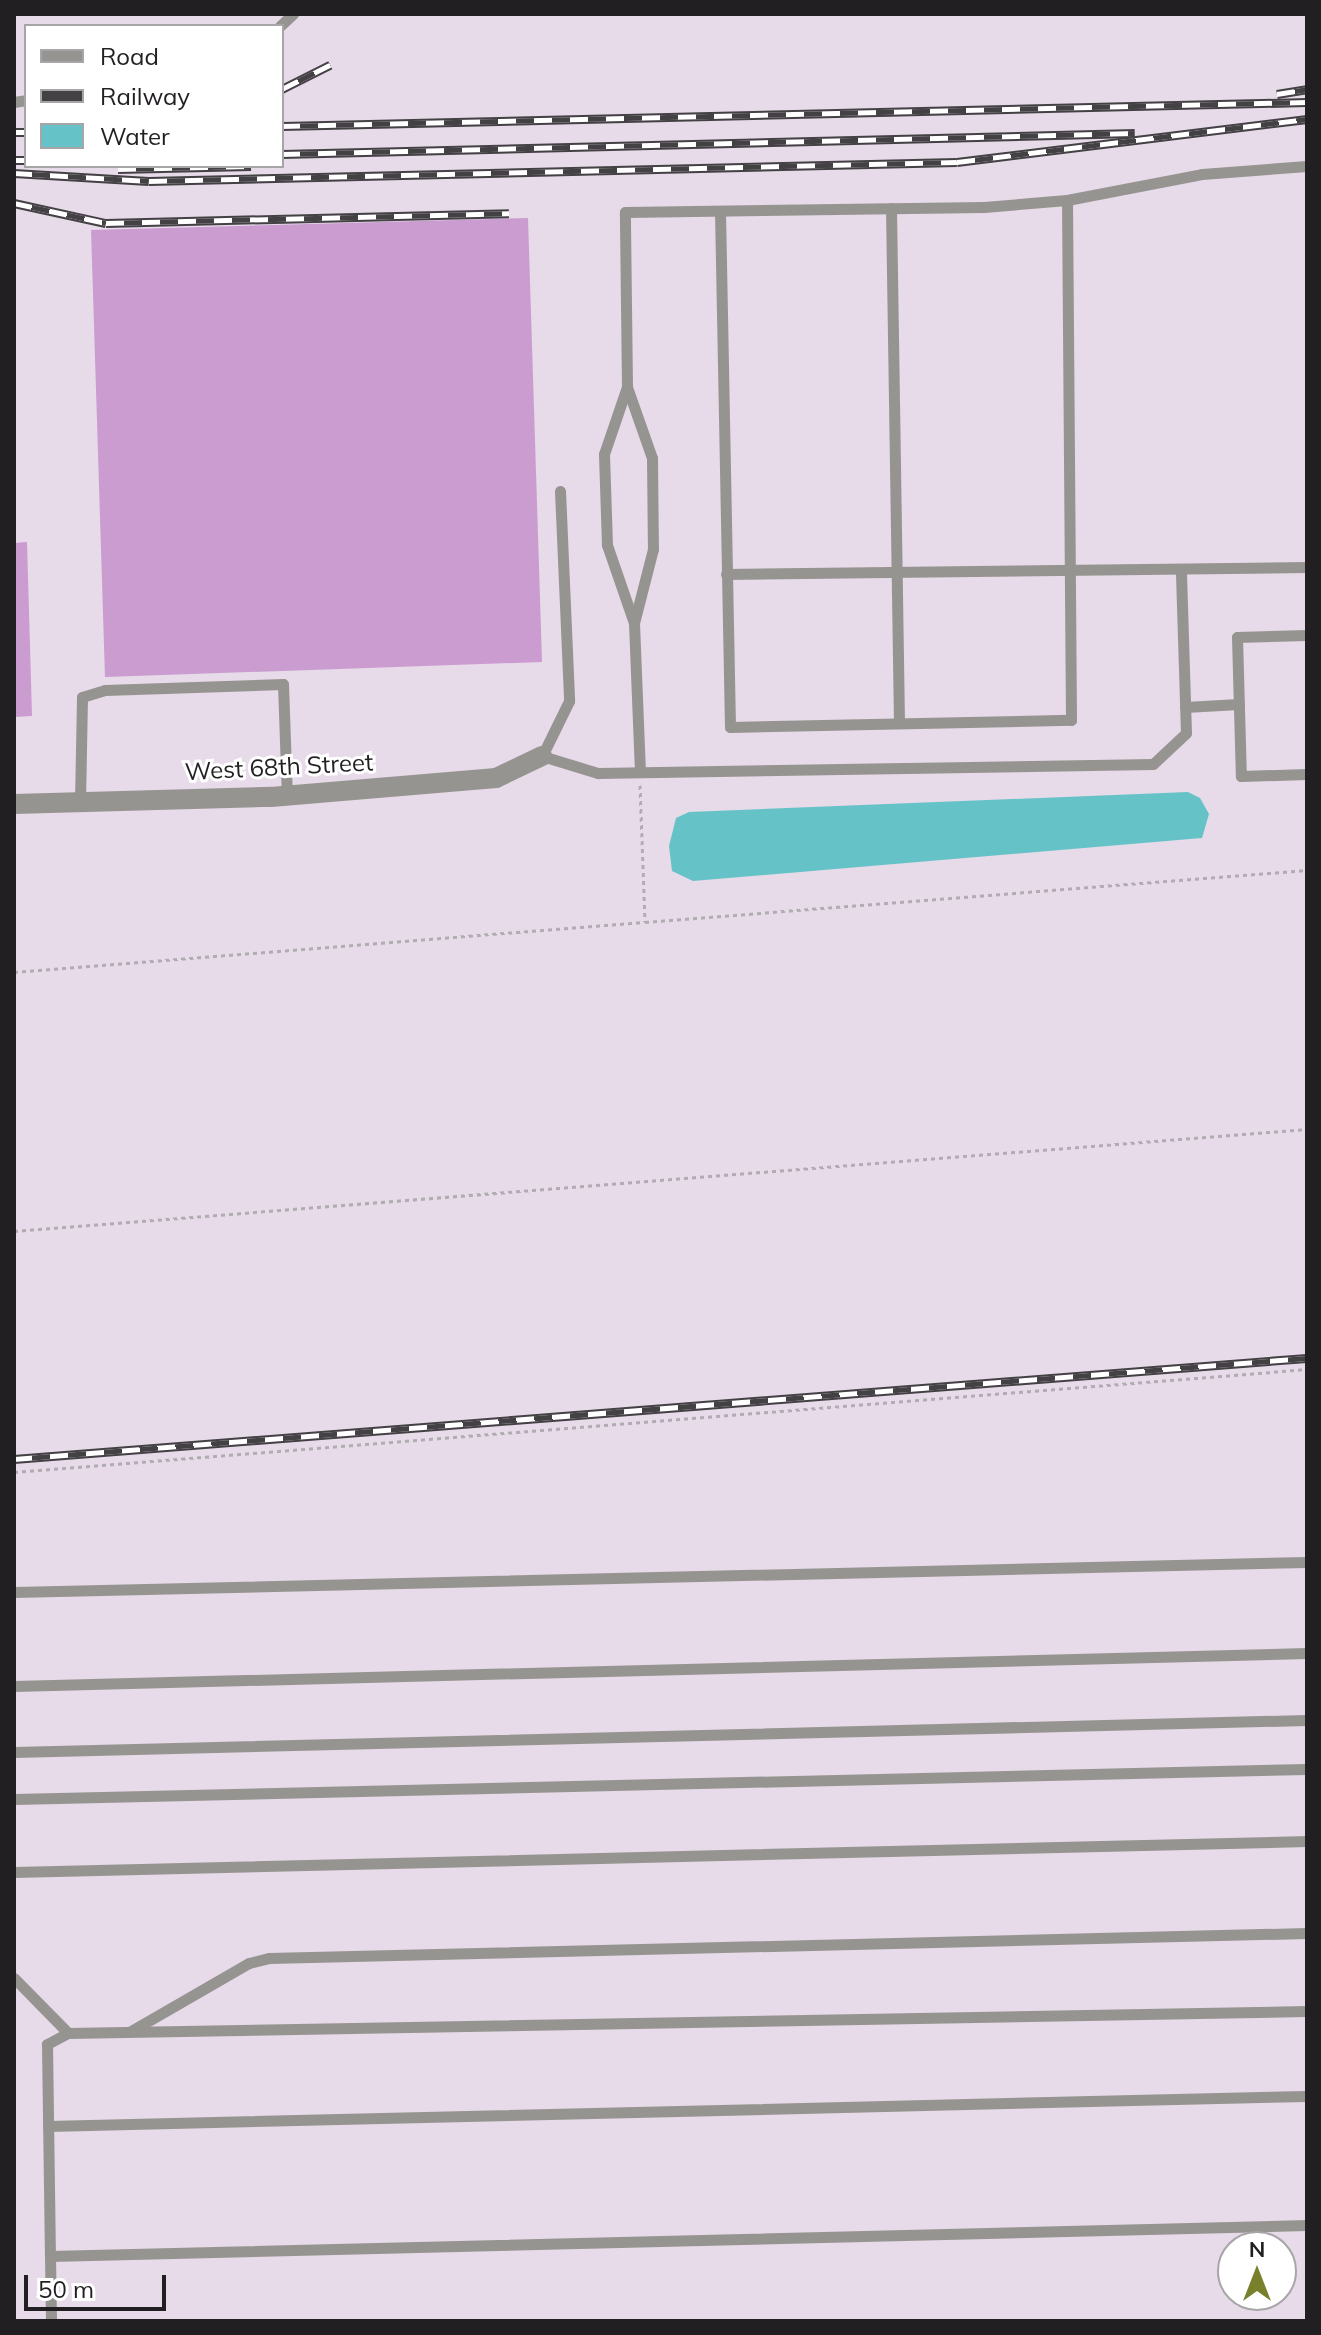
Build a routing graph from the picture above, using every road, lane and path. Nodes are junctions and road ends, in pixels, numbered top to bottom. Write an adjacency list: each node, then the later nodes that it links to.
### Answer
1 (1307, 166): 2 (lane)
2 (1067, 200): 3 (lane); 8 (lane)
3 (891, 208): 4 (lane); 10 (lane)
4 (720, 211): 5 (lane); 11 (lane)
5 (627, 387): 12 (lane); 12 (lane)
6 (560, 491): 17 (lane)
7 (1307, 567): 9 (lane)
8 (1068, 570): 9 (lane); 10 (lane); 16 (lane)
9 (1181, 570): 15 (lane)
10 (897, 571): 11 (lane); 16 (lane)
11 (726, 574): 16 (lane)
12 (634, 623): 18 (lane)
13 (1307, 635): 14 (lane)
14 (1239, 704): 15 (lane); 19 (lane)
15 (1185, 707): 18 (lane)
16 (899, 723)
17 (542, 756): 18 (lane); 20 (street, West 68th Street)
18 (640, 772): 24 (path)
19 (1307, 774)
20 (287, 796): 21 (street, West 68th Street); 21 (lane)
21 (80, 802): 22 (street, West 68th Street)
22 (14, 804)
23 (1307, 870): 24 (path)
24 (645, 922): 25 (path)
25 (14, 972)
26 (1307, 1129): 27 (path)
27 (14, 1231)
28 (1307, 1369): 29 (path)
29 (14, 1472)
30 (1307, 1562): 31 (lane)
31 (14, 1592)
32 (1307, 1653): 33 (lane)
33 (14, 1686)
34 (1307, 1720): 35 (lane)
35 (14, 1752)
36 (1307, 1769): 37 (lane)
37 (14, 1799)
38 (1307, 1841): 39 (lane)
39 (14, 1872)
40 (1307, 1933): 43 (lane)
41 (14, 1978): 44 (lane)
42 (1307, 2011): 43 (lane)
43 (128, 2032): 44 (lane)
44 (68, 2033): 46 (lane)
45 (1307, 2096): 46 (lane)
46 (48, 2126): 48 (lane)
47 (1307, 2225): 48 (lane)
48 (50, 2256): 49 (lane)
49 (51, 2321)

